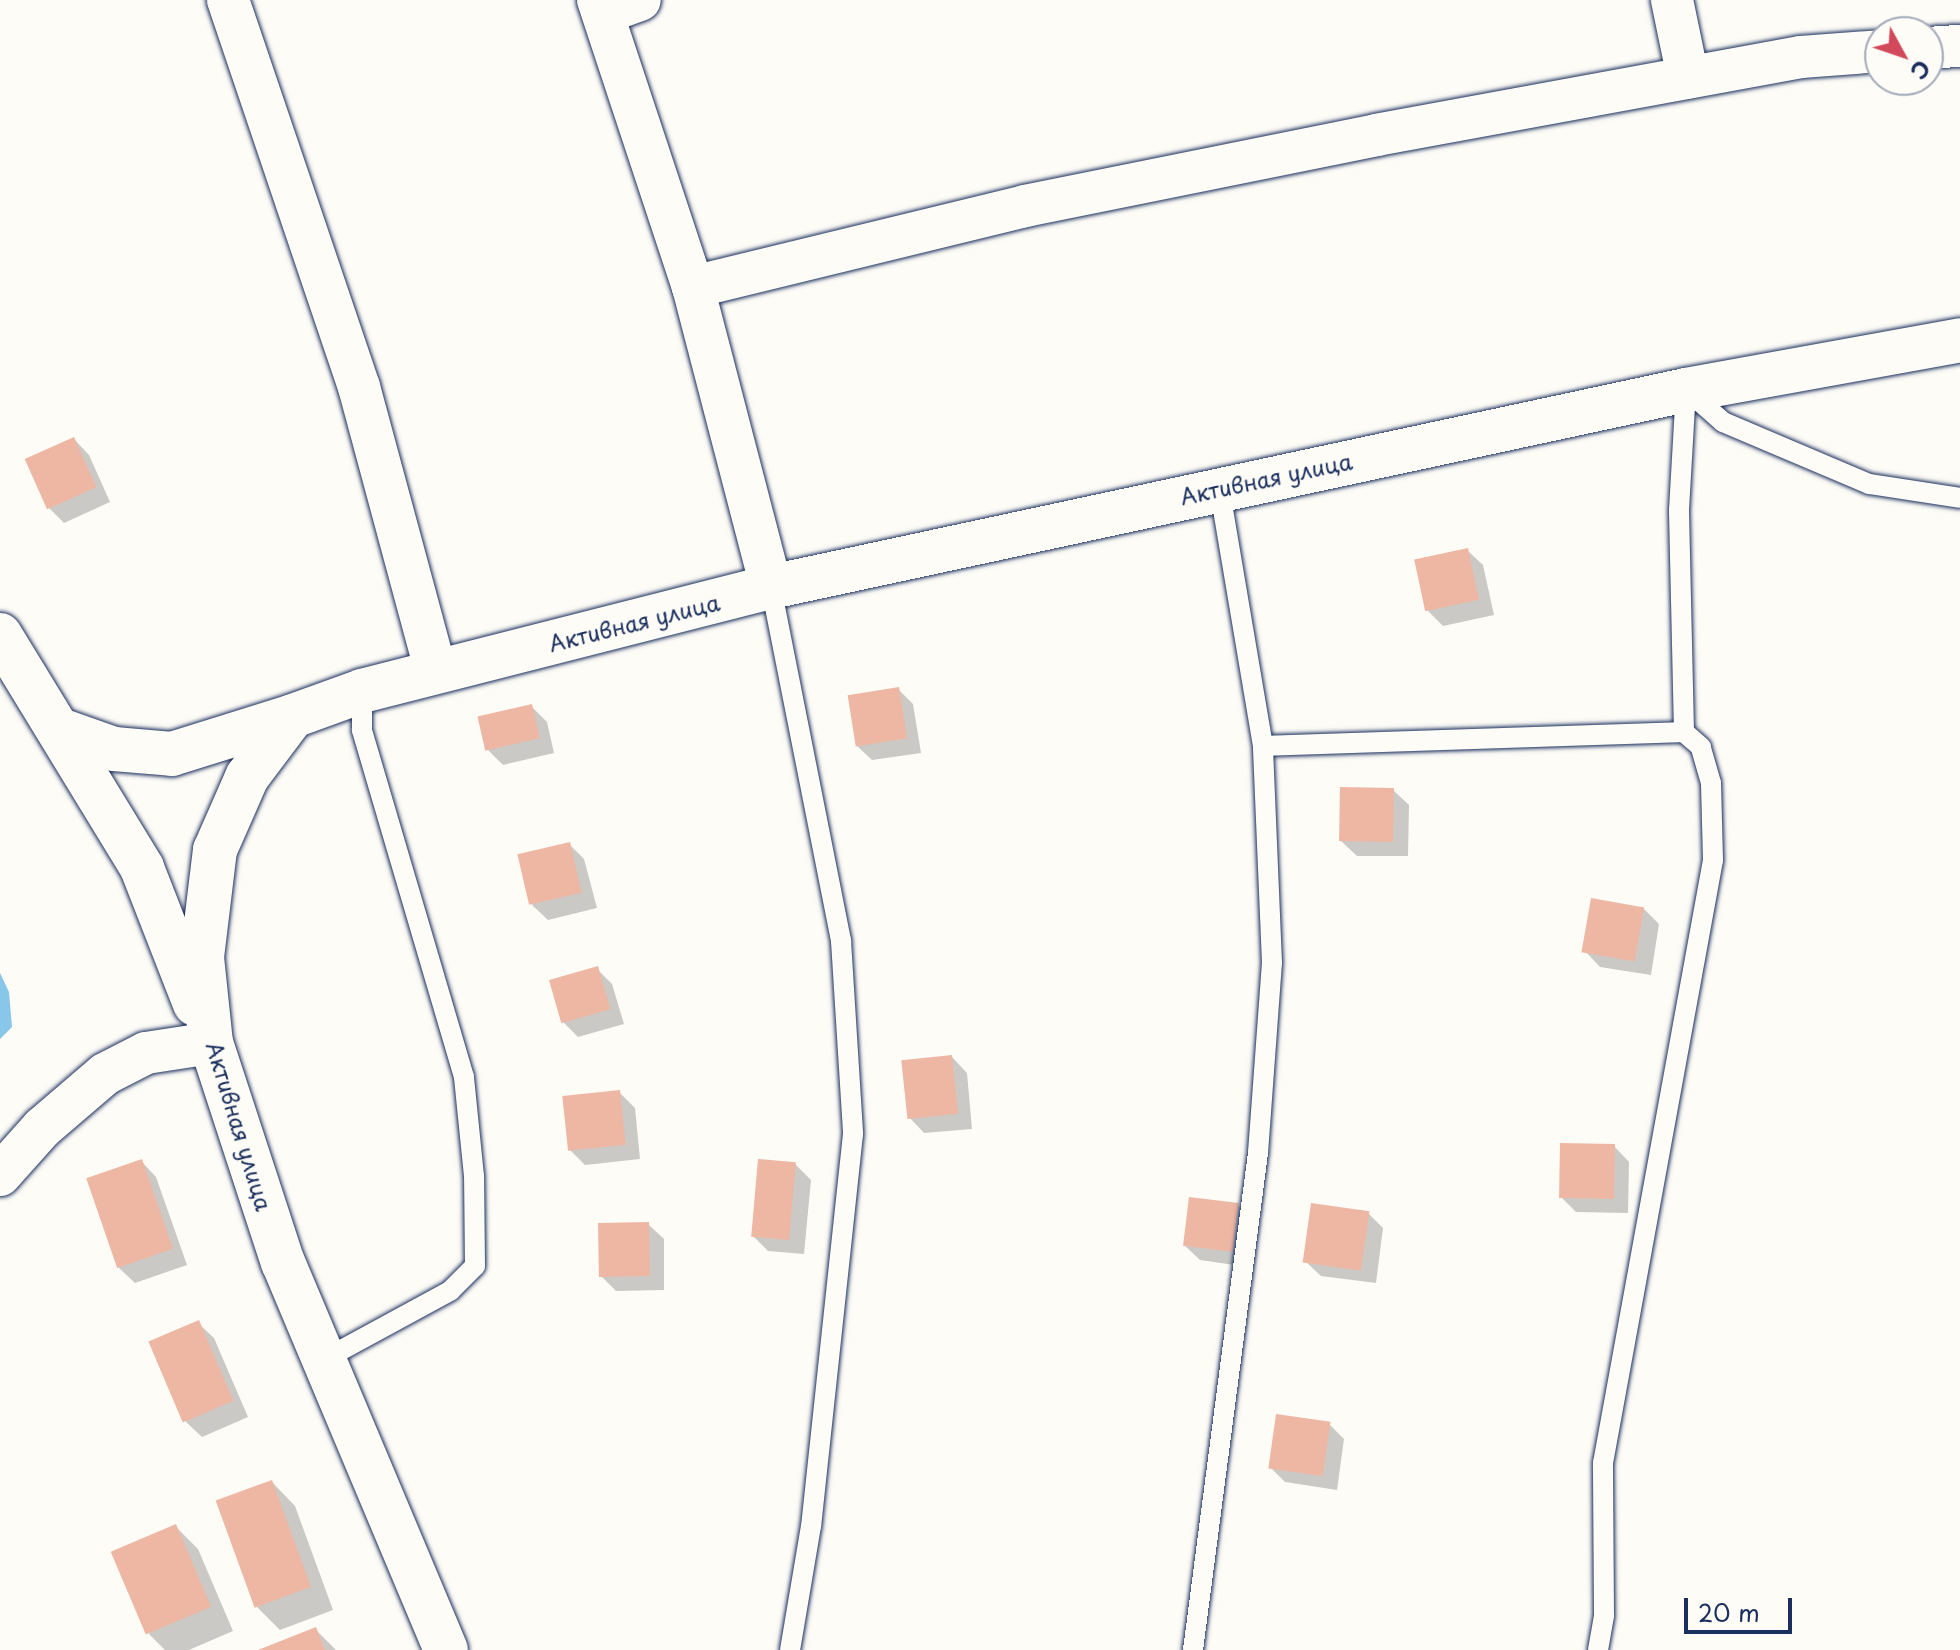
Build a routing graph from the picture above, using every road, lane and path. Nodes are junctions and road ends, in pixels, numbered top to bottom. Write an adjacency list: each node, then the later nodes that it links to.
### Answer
1 (228, 0): 13 (street)
2 (1672, 0): 5 (street)
3 (614, 4): 6 (street)
4 (1864, 52): 5 (street)
5 (1688, 77): 6 (street)
6 (693, 287): 11 (street)
7 (1960, 340): 8 (main road, Активная улица)
8 (1686, 390): 9 (main road, Активная улица); 10 (lane); 17 (lane)
9 (1219, 487): 11 (main road, Активная улица); 18 (lane)
10 (1960, 498)
11 (771, 587): 13 (main road, Активная улица); 23 (lane)
12 (0, 635): 16 (main road)
13 (436, 672): 14 (main road, Активная улица)
14 (362, 691): 15 (main road, Активная улица); 21 (lane)
15 (293, 716): 16 (main road); 19 (main road, Активная улица)
16 (63, 731): 19 (main road)
17 (1684, 732): 18 (lane); 25 (lane)
18 (1263, 746): 24 (lane)
19 (211, 1043): 20 (street); 21 (main road, Активная улица)
20 (0, 1175)
21 (323, 1360): 22 (main road, Активная улица)
22 (446, 1650)
23 (790, 1650)
24 (1193, 1650)
25 (1598, 1650)

